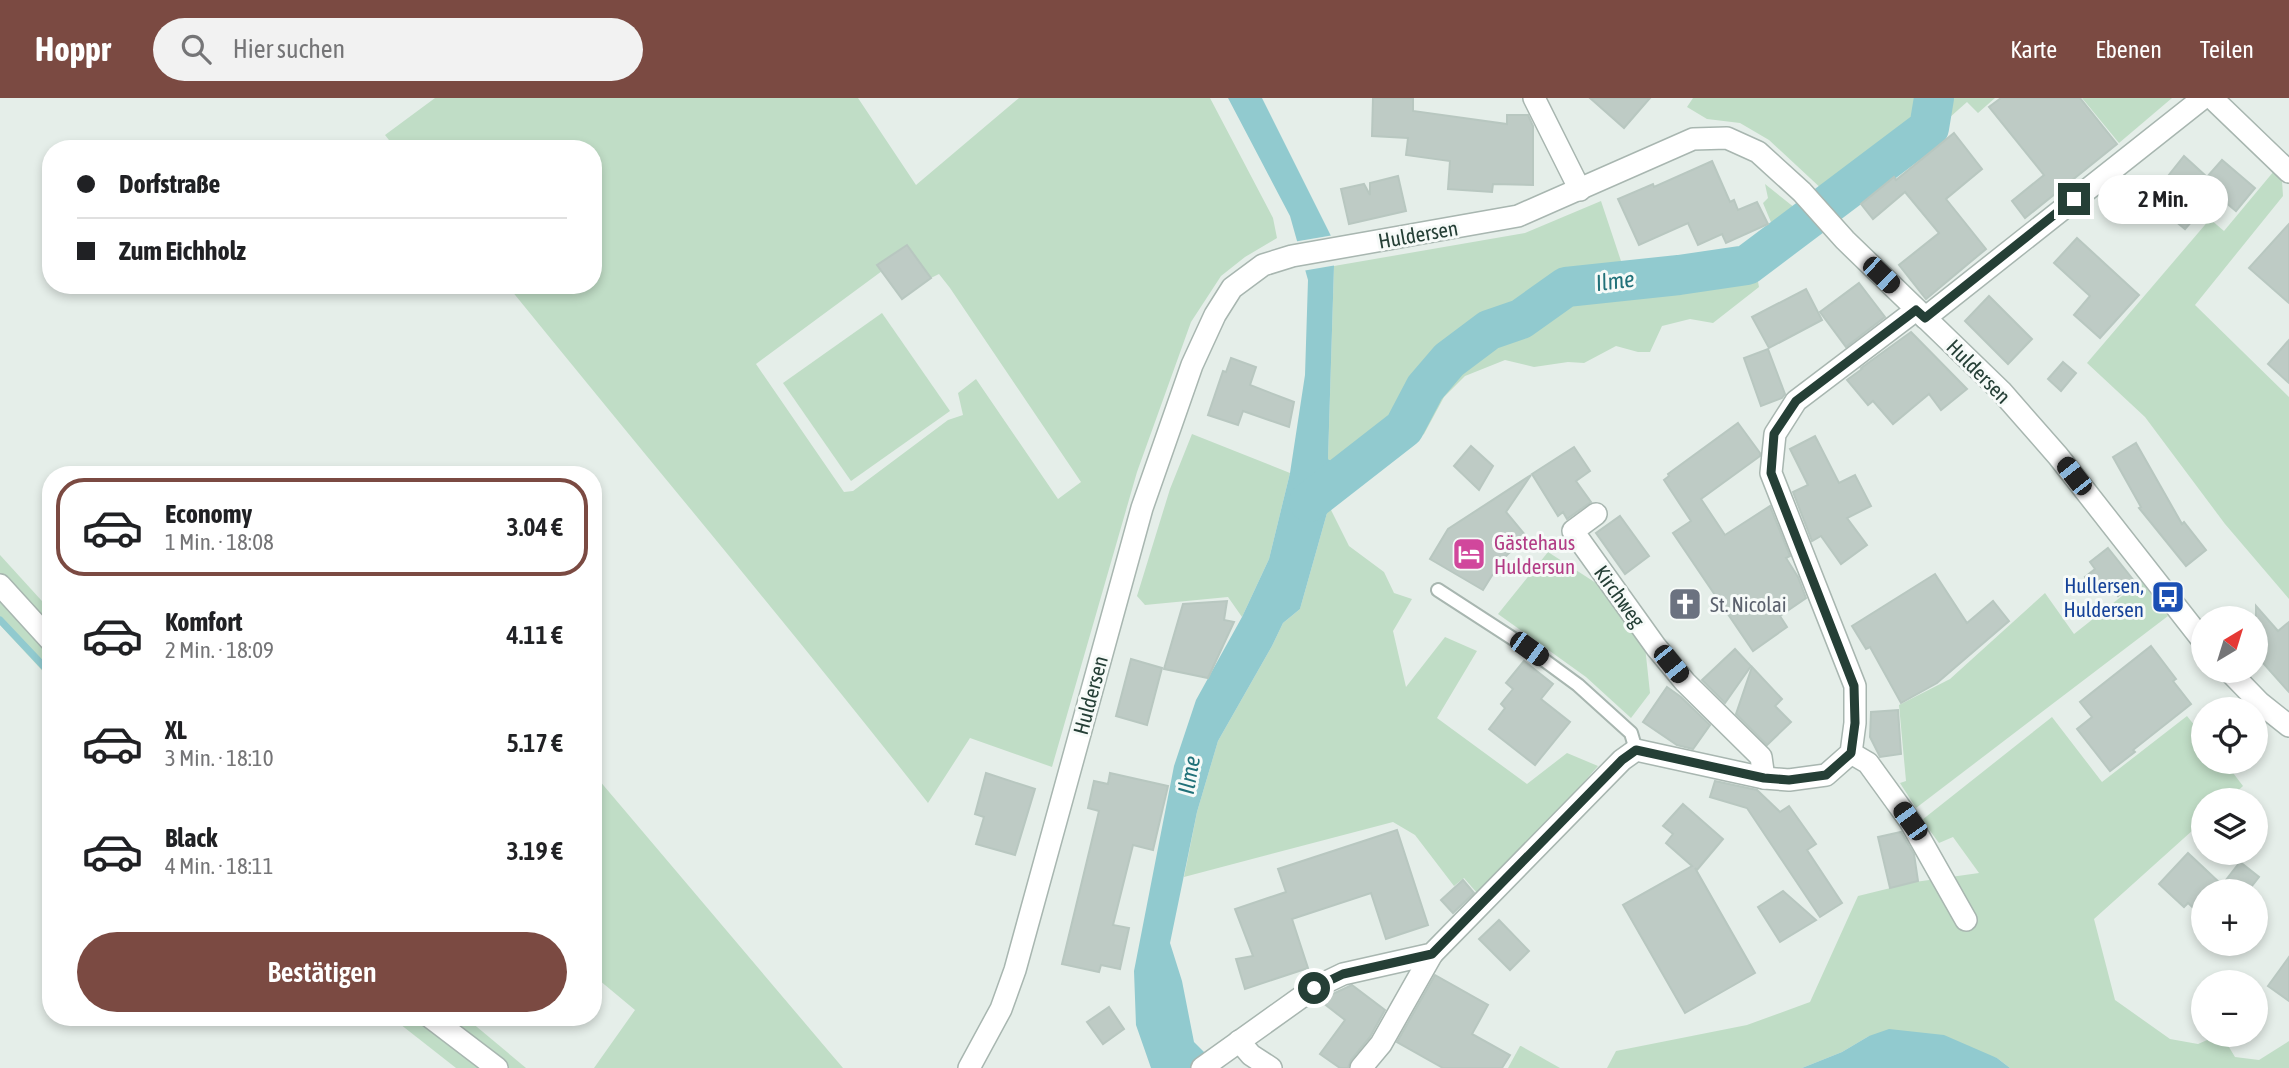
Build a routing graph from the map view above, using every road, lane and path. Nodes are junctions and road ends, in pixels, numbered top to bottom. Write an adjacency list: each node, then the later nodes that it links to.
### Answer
1 (1534, 98): 5 (street)
2 (2203, 98): 6 (street)
3 (2212, 98): 4 (street)
4 (2289, 172)
5 (1580, 190): 6 (street, Huldersen); 22 (street, Huldersen)
6 (1921, 314): 10 (street, Huldersen); 15 (street)
7 (1596, 514): 16 (street, Kirchweg)
8 (0, 585): 11 (street)
9 (1438, 590): 14 (lane)
10 (2191, 626)
11 (42, 631)
12 (2241, 683): 13 (street)
13 (2289, 726)
14 (1636, 750): 16 (street); 18 (street)
15 (1851, 753): 16 (street); 17 (street)
16 (1764, 778)
17 (1966, 920)
18 (1432, 954): 20 (street); 25 (street)
19 (442, 1026): 21 (street)
20 (1233, 1046): 23 (street); 24 (street)
21 (497, 1068)
22 (969, 1068)
23 (1202, 1068)
24 (1271, 1068)
25 (1361, 1068)

